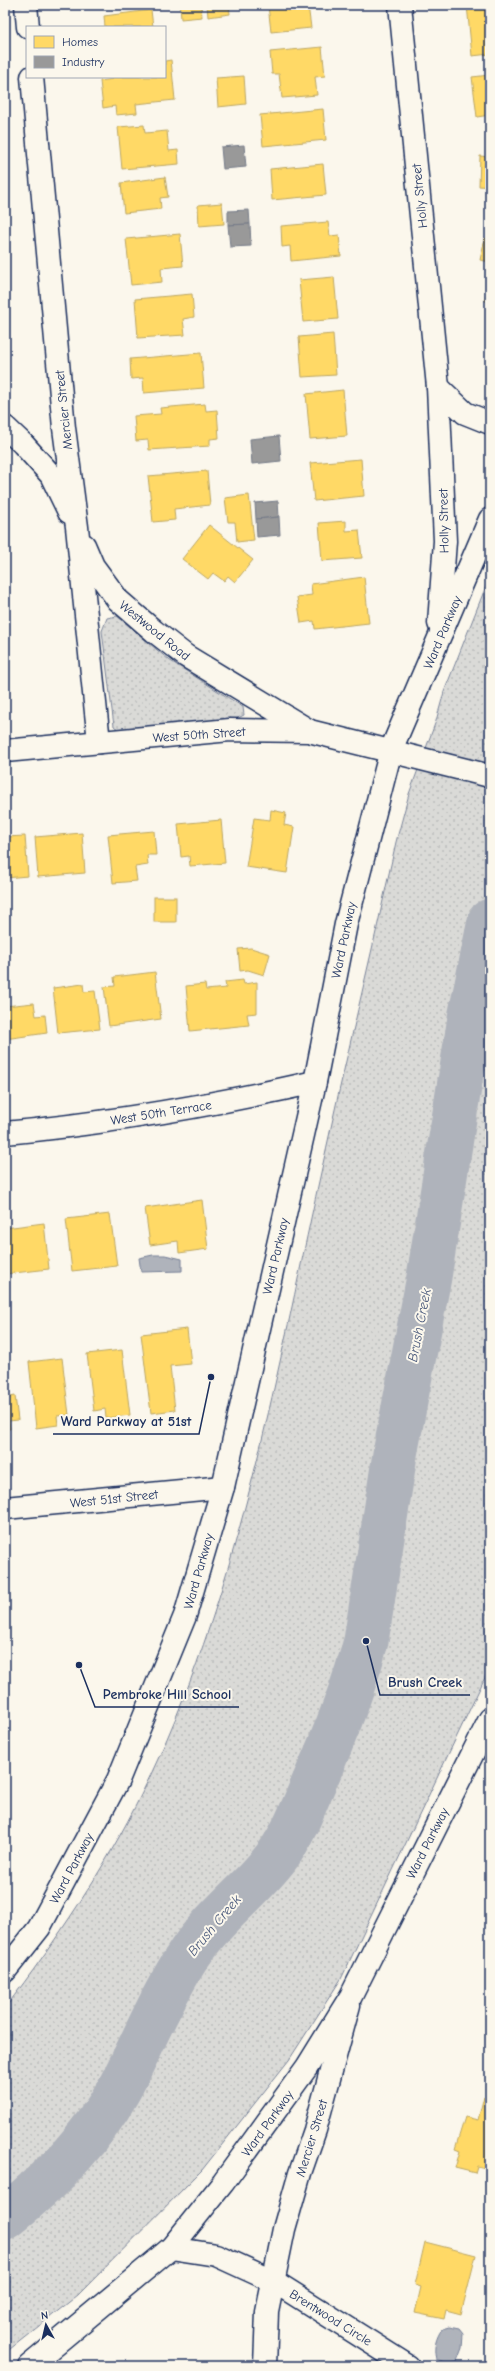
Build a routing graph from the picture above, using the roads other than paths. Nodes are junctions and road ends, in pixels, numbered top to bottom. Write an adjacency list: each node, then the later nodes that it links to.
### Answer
1 (26, 5): 3 (main road)
2 (400, 5): 5 (main road, Holly Street)
3 (28, 26)
4 (32, 78): 9 (main road, Mercier Street)
5 (438, 387): 6 (main road); 10 (main road, Holly Street)
6 (490, 423)
7 (5, 427): 9 (main road, Westwood Road)
8 (490, 519): 10 (main road, Ward Parkway)
9 (77, 527): 11 (main road, Westwood Road); 12 (main road, Mercier Street)
10 (442, 631): 13 (main road, Ward Parkway)
11 (309, 731): 12 (main road, West 50th Street); 13 (main road, West 50th Street)
12 (99, 742): 14 (main road, West 50th Street)
13 (391, 750): 15 (main road, West 50th Street); 16 (main road, Ward Parkway)
14 (5, 751)
15 (490, 776)
16 (315, 1082): 17 (main road, West 50th Terrace); 18 (main road, Ward Parkway)
17 (5, 1133)
18 (223, 1487): 19 (main road, West 51st Street); 21 (main road, Ward Parkway)
19 (5, 1508)
20 (490, 1719): 22 (main road, Ward Parkway)
21 (5, 1971)
22 (351, 1996): 23 (main road, Ward Parkway); 24 (main road, Mercier Street)
23 (171, 2248): 24 (main road); 25 (main road, Ward Parkway)
24 (275, 2282): 26 (main road, Mercier Street); 27 (main road, Brentwood Circle)
25 (29, 2366)
26 (265, 2366)
27 (408, 2366)

